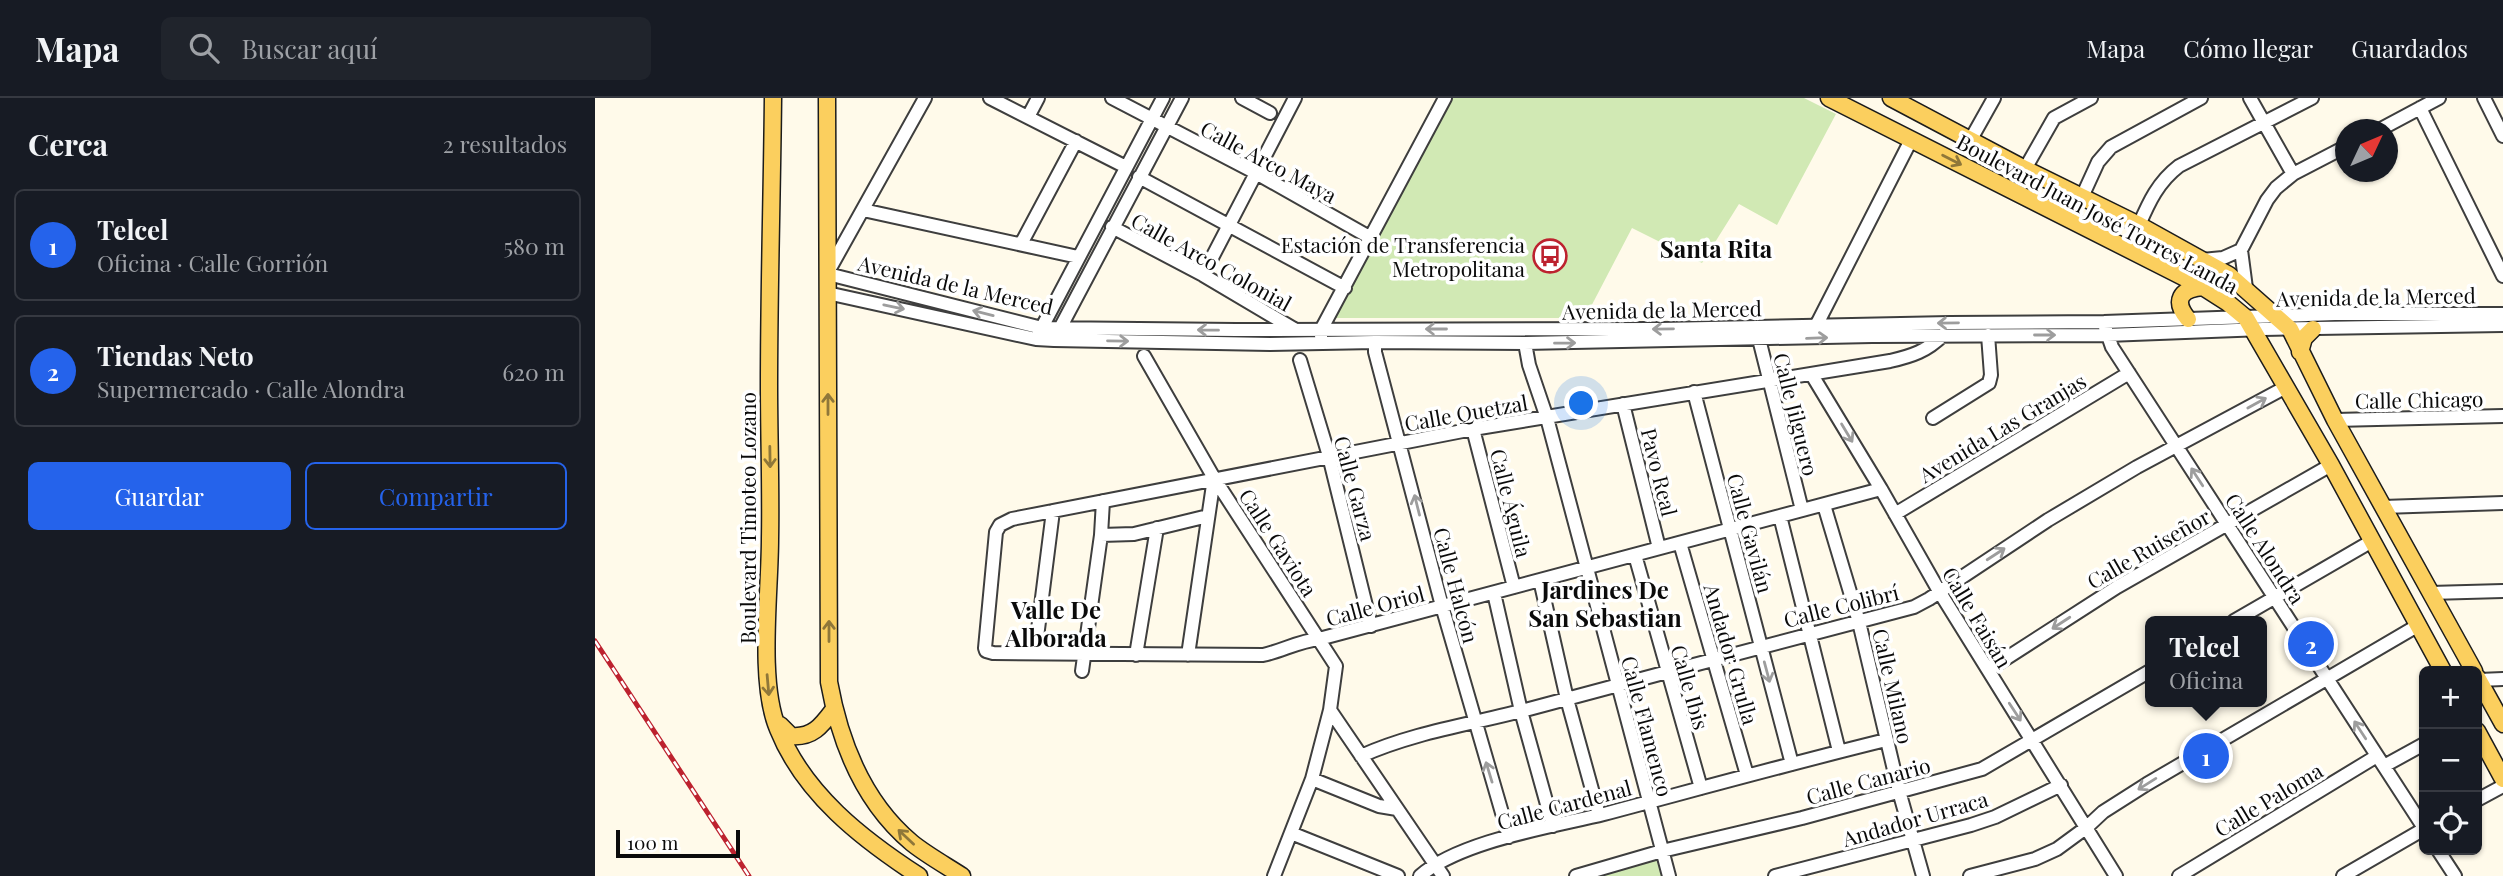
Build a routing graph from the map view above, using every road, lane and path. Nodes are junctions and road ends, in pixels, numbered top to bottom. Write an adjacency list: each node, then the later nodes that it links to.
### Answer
1 (773, 98): 150 (main road, Boulevard Timoteo Lozano, one-way to 150)
2 (827, 98): 49 (main road)
3 (925, 98): 40 (street)
4 (990, 98): 24 (street)
5 (1038, 98): 24 (street)
6 (1112, 98): 25 (street, Calle Arco Maya)
7 (1163, 98): 25 (street)
8 (1182, 98): 28 (street)
9 (1242, 98): 23 (street)
10 (1296, 98): 36 (street)
11 (1445, 98): 44 (street)
12 (1831, 98): 21 (main road, Boulevard Juan José Torres Landa)
13 (1893, 98): 30 (main road, Boulevard Juan José Torres Landa)
14 (1994, 98): 30 (street)
15 (2091, 98): 35 (street)
16 (2201, 98): 39 (street)
17 (2250, 98): 27 (street)
18 (2312, 98): 27 (street)
19 (2439, 98): 22 (street)
20 (2484, 98): 29 (street)
21 (1850, 103): 31 (main road, Boulevard Juan José Torres Landa)
22 (2420, 108): 26 (street); 51 (street)
23 (1270, 113)
24 (1028, 117): 32 (street)
25 (1152, 120): 28 (street, Calle Arco Maya); 34 (street)
26 (2398, 120)
27 (2264, 123): 37 (street); 42 (street)
28 (1166, 127): 36 (street, Calle Arco Maya); 38 (street)
29 (2503, 136)
30 (1971, 139): 35 (main road, Boulevard Juan José Torres Landa)
31 (1911, 140): 52 (main road, Boulevard Juan José Torres Landa, one-way to 52); 61 (street)
32 (1076, 141): 34 (street); 45 (street)
33 (2335, 153): 37 (street)
34 (1126, 167): 47 (street)
35 (2025, 169): 39 (main road, Boulevard Juan José Torres Landa)
36 (1256, 173): 41 (street); 44 (street, Calle Arco Maya)
37 (2294, 174): 46 (street)
38 (1139, 177): 41 (street); 43 (street)
39 (2082, 197): 42 (main road, Boulevard Juan José Torres Landa)
40 (863, 210): 45 (street); 49 (street)
41 (1230, 224): 50 (street); 53 (street)
42 (2139, 225): 48 (main road, Boulevard Juan José Torres Landa)
43 (1112, 227): 50 (street, Calle Arco Colonial); 68 (street)
44 (1371, 238): 53 (street)
45 (1021, 244): 47 (street)
46 (2241, 250): 48 (street); 54 (street)
47 (1078, 257): 67 (street)
48 (2202, 260): 54 (main road, Boulevard Juan José Torres Landa)
49 (828, 272): 55 (main road); 67 (street, Avenida de la Merced, one-way to 49)
50 (1203, 275): 64 (street, Calle Arco Colonial)
51 (2503, 276)
52 (2203, 287): 58 (main road); 59 (main road, Boulevard Juan José Torres Landa)
53 (1345, 288): 65 (street)
54 (2246, 288): 57 (main road, Boulevard Juan José Torres Landa)
55 (827, 293): 67 (street, Avenida de la Merced, one-way to 67); 149 (main road, one-way to 55)
56 (2503, 314): 57 (street, Avenida de la Merced)
57 (2277, 317): 59 (street, Avenida de la Merced); 66 (main road, Boulevard Juan José Torres Landa)
58 (2188, 319): 59 (street, Avenida de la Merced); 62 (street, Avenida de la Merced)
59 (2251, 323): 62 (street, Avenida de la Merced); 66 (street, Avenida de la Merced); 81 (main road, Boulevard Juan José Torres Landa)
60 (2503, 325): 63 (street, Avenida de la Merced)
61 (1816, 326): 62 (street, Avenida de la Merced, one-way to 61); 69 (street, Avenida de la Merced)
62 (2106, 328): 71 (street, Avenida de la Merced, one-way to 62); 78 (street, Calle Alondra)
63 (2313, 329): 66 (street, Avenida de la Merced); 75 (main road)
64 (1294, 330): 65 (street, Avenida de la Merced); 68 (street, Avenida de la Merced, one-way to 68)
65 (1321, 330): 69 (street, Avenida de la Merced, one-way to 65); 74 (street)
66 (2290, 330): 75 (main road, Boulevard Juan José Torres Landa)
67 (1039, 333): 68 (street, Avenida de la Merced)
68 (1057, 334): 74 (street, Avenida de la Merced, one-way to 74)
69 (1757, 334): 70 (street, Avenida de la Merced, one-way to 70); 73 (street, Avenida de la Merced, one-way to 69); 80 (street, Calle Jilguero)
70 (1943, 335): 71 (street, Avenida de la Merced); 79 (street, Calle Quetzal)
71 (1988, 335): 86 (street)
72 (1375, 342): 73 (street, Avenida de la Merced); 74 (street, Avenida de la Merced); 89 (street, Calle Halcón)
73 (1525, 343): 85 (street, Calle Flamenco)
74 (1322, 344)
75 (2300, 352): 87 (main road, Boulevard Juan José Torres Landa)
76 (1145, 356): 93 (street, Calle Gaviota)
77 (1300, 360): 91 (street, Calle Garza)
78 (2129, 373): 90 (street, Calle Alondra); 103 (street, Avenida Las Granjas)
79 (1812, 375): 80 (street, Calle Quetzal); 95 (street, Calle Faisán, one-way to 95)
80 (1768, 380): 82 (street, Calle Quetzal); 102 (street, Calle Jilguero)
81 (2287, 387): 90 (street, Calle Colibrí, one-way to 81); 92 (main road, Boulevard Juan José Torres Landa)
82 (1694, 392): 83 (street, Calle Quetzal); 109 (street, Calle Gavilán)
83 (1623, 404): 85 (street, Calle Quetzal); 114 (street, Pavo Real)
84 (2503, 416): 87 (street, Calle Chicago)
85 (1547, 418): 88 (street, Calle Quetzal); 116 (street, Calle Flamenco)
86 (1933, 418)
87 (2335, 420): 94 (main road, Boulevard Juan José Torres Landa)
88 (1473, 429): 89 (street, Calle Quetzal); 118 (street, Calle Águila)
89 (1401, 443): 91 (street, Calle Quetzal); 124 (street, Calle Halcón, one-way to 89)
90 (2178, 447): 107 (street, Calle Alondra, one-way to 90); 119 (street, Calle Colibrí, one-way to 90)
91 (1329, 456): 93 (street, Calle Quetzal); 127 (street, Calle Garza)
92 (2331, 465): 96 (main road, Boulevard Juan José Torres Landa); 107 (street, Calle Ruiseñor)
93 (1215, 478): 97 (street, Calle Quetzal); 104 (street); 130 (street, Calle Gaviota)
94 (2372, 486): 96 (main road); 100 (main road, Boulevard Juan José Torres Landa)
95 (1881, 489): 99 (street, Calle Oriol); 103 (street, Calle Faisán)
96 (2347, 496): 106 (main road, Boulevard Juan José Torres Landa)
97 (1103, 501): 101 (street, Calle Quetzal); 111 (street)
98 (2503, 503): 100 (street)
99 (1824, 505): 102 (street, Calle Oriol); 126 (street, Calle Milano)
100 (2383, 507): 106 (main road); 122 (main road, Boulevard Juan José Torres Landa)
101 (1053, 510): 110 (street, Calle Quetzal); 132 (street)
102 (1802, 510): 105 (street, Calle Oriol)
103 (1895, 514): 119 (street, Calle Faisán)
104 (1208, 516): 108 (street); 135 (street)
105 (1780, 516): 109 (street, Calle Oriol); 129 (street)
106 (2360, 519): 112 (main road, Boulevard Juan José Torres Landa)
107 (2227, 525): 123 (street, Calle Alondra); 139 (street, Calle Ruiseñor, one-way to 139)
108 (1157, 528): 111 (street); 134 (street)
109 (1730, 530): 113 (street, Calle Oriol); 131 (street, Calle Gavilán)
110 (996, 532): 132 (street, Calle Oriol)
111 (1101, 535): 133 (street)
112 (2372, 541): 123 (street); 128 (main road, Boulevard Juan José Torres Landa)
113 (1680, 543): 114 (street, Calle Oriol); 136 (street, Andador Grulla)
114 (1659, 548): 115 (street, Calle Oriol)
115 (1635, 555): 116 (street, Calle Oriol); 141 (street, Calle Ibis)
116 (1586, 568): 117 (street, Calle Oriol); 146 (street, Calle Flamenco)
117 (1540, 580): 118 (street, Calle Oriol); 148 (street)
118 (1514, 587): 121 (street, Calle Oriol)
119 (1939, 591): 126 (street, Calle Colibrí); 139 (street, Calle Faisán)
120 (2503, 591): 122 (street)
121 (1494, 593): 124 (street, Calle Oriol); 152 (street)
122 (2430, 593): 138 (main road, Boulevard Juan José Torres Landa)
123 (2274, 597): 125 (street); 144 (street, Calle Alondra)
124 (1442, 607): 127 (street, Calle Oriol); 153 (street, Calle Halcón)
125 (2242, 616)
126 (1859, 622): 129 (street, Calle Colibrí); 155 (street, Calle Milano)
127 (1371, 626): 130 (street, Calle Oriol)
128 (2417, 626): 137 (main road, Boulevard Juan José Torres Landa); 144 (street)
129 (1809, 633): 131 (street, Calle Colibrí); 159 (street)
130 (1319, 639): 135 (street, Calle Oriol); 151 (street, Calle Gaviota)
131 (1761, 646): 136 (street, Calle Colibrí); 162 (street, Calle Gavilán, one-way to 162)
132 (1035, 653): 133 (street, Calle Oriol)
133 (1084, 653): 134 (street, Calle Oriol); 140 (street)
134 (1136, 655): 135 (street, Calle Oriol)
135 (1188, 655)
136 (1714, 659): 141 (street, Calle Colibrí); 163 (street, Andador Grulla)
137 (2440, 666)
138 (2470, 666)
139 (1988, 670): 157 (street, Calle Faisán, one-way to 157)
140 (1082, 671)
141 (1667, 672): 146 (street, Calle Colibrí); 168 (street, Calle Ibis)
142 (2145, 674): 157 (street, Calle Canario)
143 (2482, 677): 145 (street)
144 (2327, 678): 161 (street, Calle Alondra, one-way to 144); 176 (street, one-way to 176)
145 (2503, 679)
146 (1617, 685): 148 (street, Calle Colibrí); 171 (street, Calle Flamenco)
147 (2482, 687): 154 (main road, Boulevard Juan José Torres Landa)
148 (1567, 699): 152 (street, Calle Colibrí); 173 (street)
149 (834, 709): 150 (main road); 186 (main road, one-way to 149)
150 (772, 710): 185 (main road, Boulevard Timoteo Lozano)
151 (1330, 710): 160 (street); 164 (street, Calle Gaviota)
152 (1521, 711): 153 (street, Calle Colibrí); 175 (street)
153 (1475, 723): 160 (street, Calle Colibrí); 179 (street, Calle Halcón, one-way to 153)
154 (2503, 724)
155 (1886, 740): 159 (street, Calle Cardenal); 169 (street, Calle Milano)
156 (2482, 740): 165 (main road)
157 (2033, 741): 166 (street, Calle Faisán); 169 (street, Calle Canario)
158 (2419, 746): 161 (street, Calle Paloma)
159 (1839, 751): 162 (street, Calle Cardenal)
160 (1361, 756): 172 (street)
161 (2381, 761): 174 (street, Calle Alondra); 196 (street, Calle Paloma)
162 (1792, 764): 163 (street, Calle Cardenal)
163 (1747, 775): 168 (street, Calle Cardenal)
164 (1313, 779): 172 (street); 178 (street, Calle Gaviota)
165 (2503, 779)
166 (2061, 785): 176 (street, Calle Faisán); 180 (street, Andador Urraca)
167 (2503, 786): 170 (street)
168 (1701, 788): 171 (street, Calle Cardenal)
169 (1899, 791): 180 (street, Calle Milano); 181 (street, Calle Canario)
170 (2482, 797)
171 (1649, 802): 173 (street, Calle Cardenal); 181 (street, Calle Flamenco)
172 (1397, 809): 183 (street)
173 (1599, 815): 175 (street, Calle Cardenal)
174 (2419, 820)
175 (1553, 826): 179 (street, Calle Cardenal)
176 (2087, 827): 184 (street, Calle Faisán); 195 (street)
177 (2419, 831): 197 (street)
178 (1291, 833): 187 (street, Calle Gaviota); 188 (street)
179 (1509, 837): 183 (street, Calle Cardenal)
180 (1913, 840): 193 (street, Andador Urraca); 194 (street, Calle Milano)
181 (1662, 851): 191 (street, Calle Canario); 192 (street, Calle Flamenco)
182 (2441, 855): 198 (street)
183 (1434, 863): 189 (street, Calle Cardenal); 190 (street)
184 (2113, 875)
185 (919, 876)
186 (962, 876)
187 (1274, 876)
188 (1398, 876)
189 (1420, 876)
190 (1443, 876)
191 (1576, 876)
192 (1669, 876)
193 (1775, 876)
194 (1923, 876)
195 (1970, 876)
196 (2179, 876)
197 (2343, 876)
198 (2455, 876)

